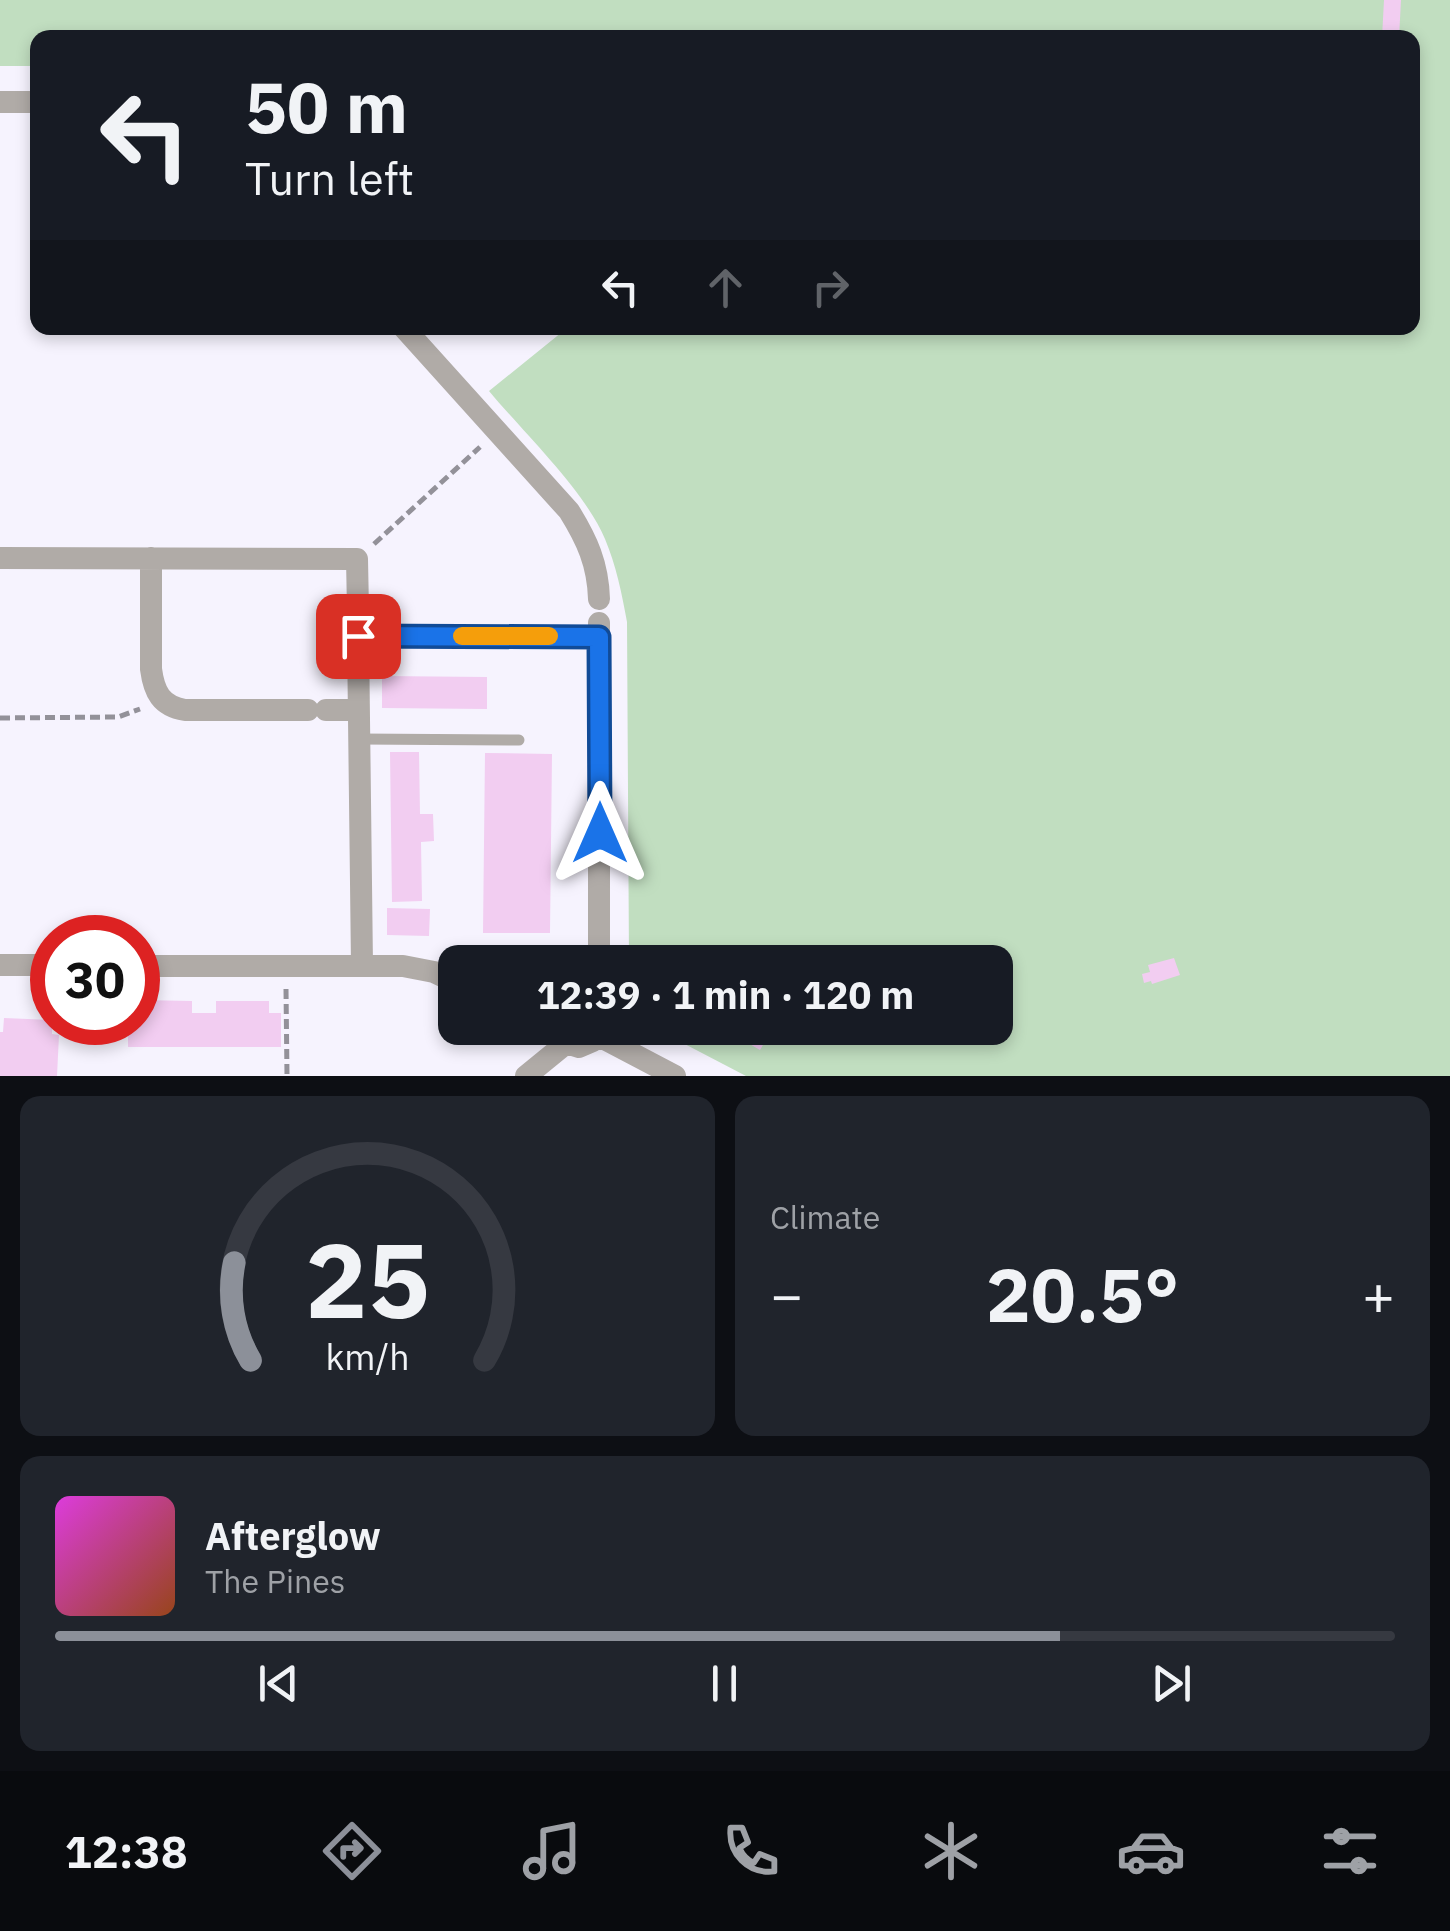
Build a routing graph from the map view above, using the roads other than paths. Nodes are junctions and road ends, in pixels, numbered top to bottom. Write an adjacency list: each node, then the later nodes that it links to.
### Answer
1 (0, 102): 2 (street)
2 (30, 102)
3 (410, 335): 6 (street)
4 (0, 558): 5 (street)
5 (151, 558): 7 (street); 8 (street)
6 (599, 599)
7 (358, 610)
8 (358, 710): 9 (street); 11 (street)
9 (359, 740): 10 (lane); 15 (street)
10 (520, 740)
11 (599, 945)
12 (0, 965): 13 (street)
13 (30, 966)
14 (160, 966): 15 (street)
15 (362, 966): 16 (street)
16 (438, 975)
17 (549, 1045): 19 (street)
18 (623, 1045): 20 (street)
19 (526, 1076)
20 (676, 1076)

